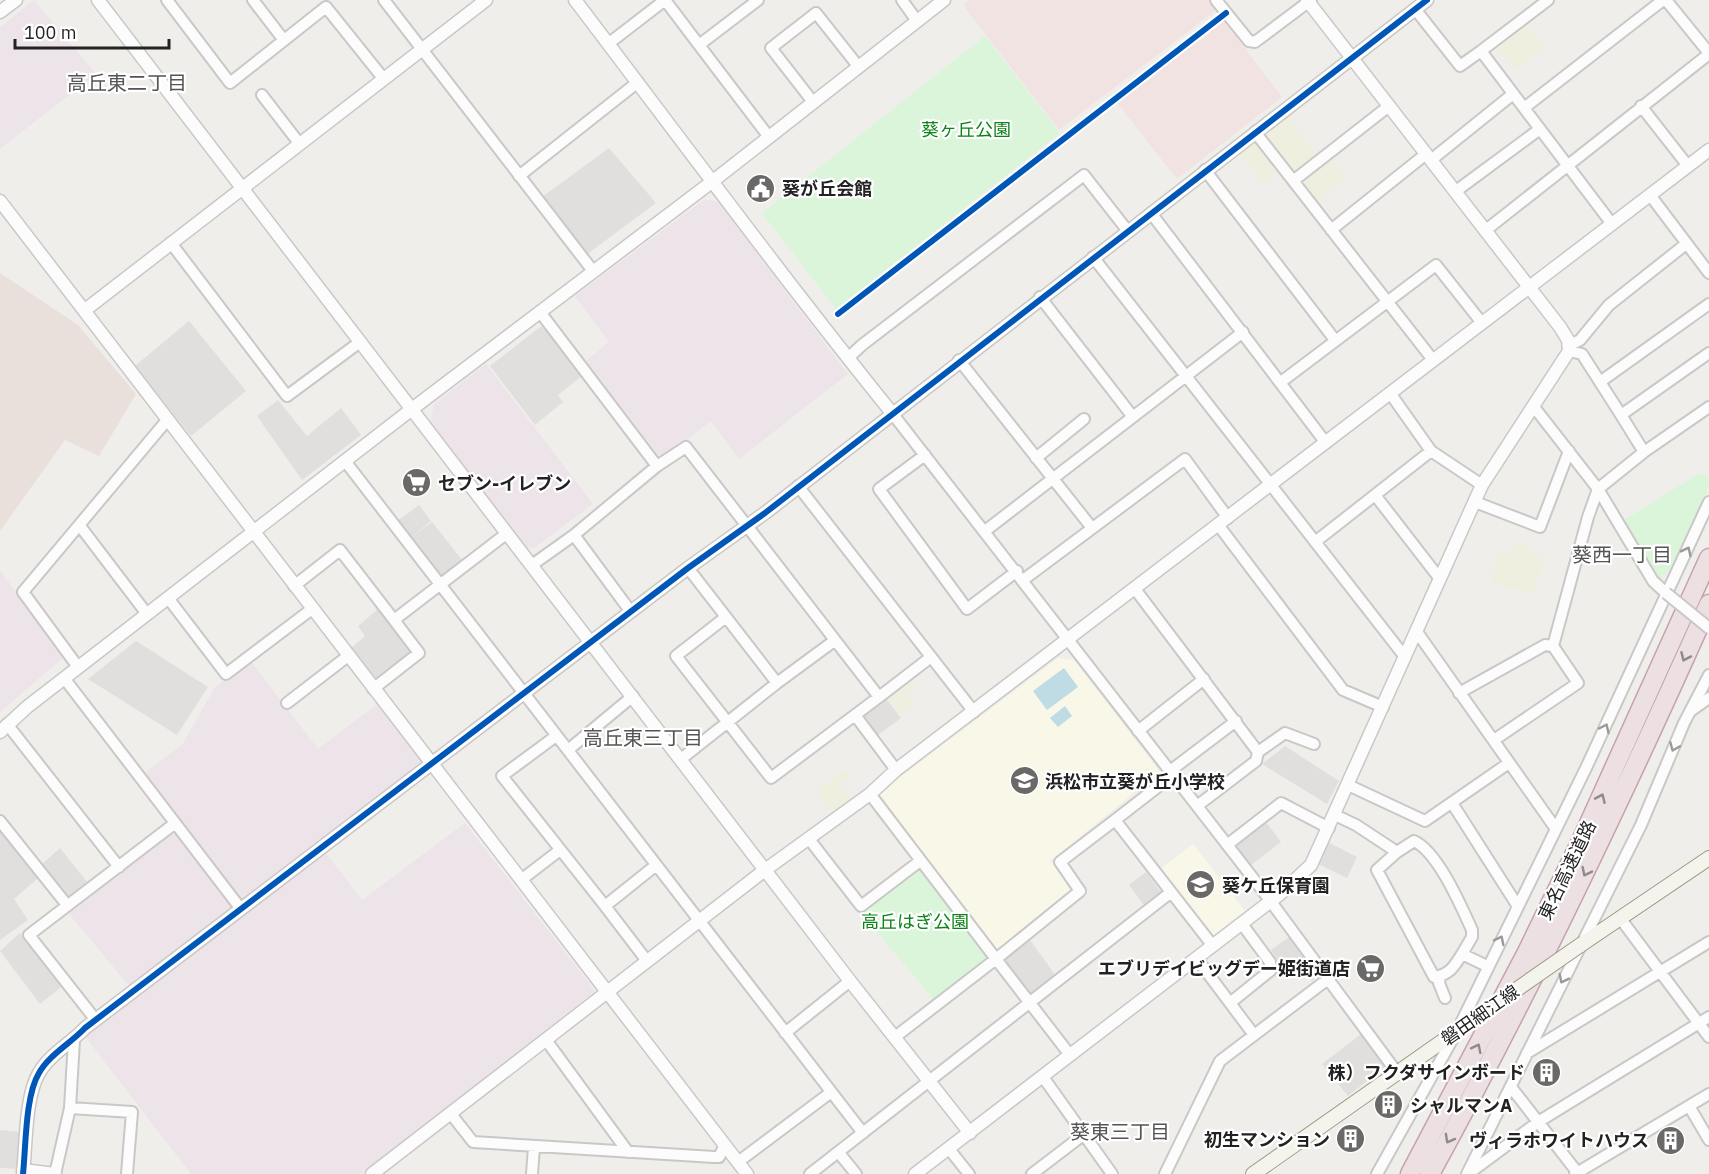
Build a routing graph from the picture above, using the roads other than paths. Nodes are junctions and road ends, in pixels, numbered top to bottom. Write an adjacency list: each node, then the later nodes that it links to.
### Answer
1 (16, 0): 18 (street)
2 (98, 0): 48 (street)
3 (167, 0): 20 (street)
4 (253, 0): 20 (street)
5 (384, 0): 23 (street)
6 (486, 0): 23 (street)
7 (575, 0): 21 (street)
8 (665, 0): 21 (street); 22 (street)
9 (758, 0): 22 (street)
10 (902, 0): 19 (street)
11 (944, 0): 19 (street)
12 (1216, 0): 16 (street)
13 (1426, 0): 17 (street)
14 (1548, 0): 24 (street)
15 (1664, 0): 25 (street); 35 (street)
16 (1309, 1): 26 (street)
17 (1415, 9): 24 (street); 26 (street)
18 (0, 12)
19 (917, 21): 27 (street)
20 (283, 39): 28 (street)
21 (608, 44): 29 (street)
22 (699, 45): 38 (street)
23 (422, 50): 28 (street); 45 (street)
24 (1481, 51): 30 (street)
25 (1709, 53): 34 (street)
26 (1352, 58): 33 (street); 37 (street)
27 (858, 66): 32 (street); 32 (street)
28 (383, 78): 39 (street)
29 (638, 81): 45 (street); 46 (street)
30 (1513, 94): 35 (street); 41 (street)
31 (262, 95): 39 (street)
32 (813, 102): 38 (street)
33 (1389, 106): 41 (street); 47 (street)
34 (1641, 106): 42 (street); 43 (street)
35 (1524, 108): 36 (street)
36 (1540, 129): 43 (street); 49 (street)
37 (1255, 132): 44 (street); 47 (street)
38 (769, 137): 46 (street)
39 (299, 143): 48 (street)
40 (1709, 150): 42 (street)
41 (1428, 157): 49 (street); 55 (street)
42 (1688, 166): 50 (street)
43 (1569, 167): 53 (street); 56 (street)
44 (1205, 170): 52 (street); 70 (street)
45 (519, 176): 60 (street)
46 (713, 181): 60 (street); 74 (street)
47 (1293, 181): 55 (street)
48 (241, 188): 57 (street); 71 (street)
49 (1456, 192): 56 (street)
50 (1650, 195): 53 (street); 58 (street)
51 (0, 201): 66 (street)
52 (1151, 213): 54 (street); 69 (street)
53 (1612, 224): 62 (street)
54 (1127, 230): 59 (street); 74 (street)
55 (1331, 230): 64 (street)
56 (1486, 230): 62 (street)
57 (171, 243): 66 (street); 71 (street)
58 (1686, 244): 61 (street); 72 (street)
59 (1093, 257): 63 (street); 77 (street)
60 (593, 271): 67 (street)
61 (1709, 273)
62 (1529, 288): 68 (street); 72 (street)
63 (1040, 297): 75 (street); 86 (street)
64 (1385, 302): 68 (street); 70 (street); 76 (street)
65 (1709, 304): 79 (street)
66 (85, 310): 87 (street)
67 (540, 312): 83 (street); 96 (street)
68 (1482, 323): 76 (street)
69 (1243, 332): 77 (street); 78 (street)
70 (1335, 340): 78 (street)
71 (360, 342): 83 (street)
72 (1568, 348): 79 (street); 81 (street)
73 (1709, 353): 85 (street)
74 (848, 358): 84 (street)
75 (959, 360): 84 (street); 94 (street)
76 (1433, 360): 80 (street)
77 (1185, 377): 86 (street); 100 (street)
78 (1281, 382): 89 (street)
79 (1600, 382): 85 (street)
80 (1390, 393): 89 (street); 90 (street)
81 (1534, 407): 91 (street); 98 (street)
82 (1709, 407): 92 (street)
83 (412, 409): 95 (street); 111 (street)
84 (892, 413): 93 (street); 99 (street)
85 (1621, 415): 92 (street)
86 (1133, 417): 97 (street)
87 (168, 419): 106 (street); 109 (street)
88 (1084, 419): 94 (street)
89 (1326, 443): 100 (street)
90 (1431, 451): 98 (street); 102 (street)
91 (1569, 451): 101 (street); 103 (street)
92 (1644, 452): 101 (street)
93 (925, 454): 110 (street); 117 (street)
94 (1036, 458): 97 (street)
95 (345, 461): 109 (street); 120 (street)
96 (657, 466): 107 (street); 112 (street)
97 (1053, 478): 108 (street); 110 (street)
98 (1482, 485): 103 (street)
99 (798, 486): 107 (street); 137 (street)
100 (1271, 486): 105 (street); 113 (street)
101 (1598, 489): 122 (street); 135 (street)
102 (1375, 495): 113 (street); 118 (street)
103 (1475, 502): 118 (street)
104 (1709, 502): 122 (street, one-way to 104)
105 (1224, 522): 108 (street); 121 (street); 151 (street)
106 (80, 526): 127 (street); 139 (street)
107 (746, 527): 116 (street); 132 (street)
108 (1092, 528): 117 (street)
109 (252, 531): 119 (street); 123 (street)
110 (985, 531): 117 (street)
111 (506, 534): 115 (street); 120 (street)
112 (574, 535): 115 (street); 126 (street)
113 (1315, 542): 138 (street)
114 (1709, 558): 262 (highway, 東名高速道路, one-way to 114)
115 (531, 565): 134 (street)
116 (688, 568): 126 (street); 128 (street)
117 (1020, 575): 133 (street)
118 (1440, 579): 131 (street)
119 (294, 586): 125 (street); 129 (street)
120 (440, 586): 129 (street); 146 (street)
121 (1135, 589): 133 (street); 142 (street)
122 (1666, 593): 130 (street, bridge); 178 (street, one-way to 122)
123 (168, 598): 125 (street); 127 (street)
124 (1709, 604): 263 (highway, 東名高速道路, one-way to 263)
125 (312, 609): 136 (street)
126 (631, 612): 134 (street)
127 (147, 614): 139 (street)
128 (726, 617): 143 (street); 156 (street)
129 (394, 620): 144 (street)
130 (1709, 628)
131 (1417, 632): 138 (street); 145 (street)
132 (834, 641): 143 (street); 148 (street)
133 (1069, 641): 153 (street); 158 (street)
134 (591, 643): 146 (street); 147 (street)
135 (1553, 646): 145 (street); 160 (street)
136 (348, 656): 144 (street); 150 (street)
137 (931, 657): 148 (street); 153 (street)
138 (1405, 657): 151 (street)
139 (78, 668): 141 (street)
140 (1709, 675): 152 (street)
141 (64, 678): 157 (street); 176 (street)
142 (1204, 679): 155 (street); 158 (street)
143 (777, 683): 156 (street)
144 (373, 689): 166 (street)
145 (1459, 693): 160 (street)
146 (523, 694): 159 (street); 166 (street)
147 (633, 696): 162 (street); 164 (street)
148 (879, 697): 154 (street)
149 (1709, 699): 152 (street)
150 (287, 703)
151 (1383, 707): 169 (street)
152 (1690, 711): 199 (street, one-way to 199)
153 (974, 712): 167 (street)
154 (855, 715): 156 (street); 167 (street)
155 (1236, 721): 163 (street); 168 (street)
156 (727, 724): 164 (street)
157 (4, 728): 186 (street)
158 (1138, 731): 168 (street)
159 (556, 736): 162 (street); 181 (street)
160 (1494, 740): 165 (street)
161 (1314, 744): 163 (street)
162 (568, 750): 185 (street)
163 (1258, 753): 172 (street)
164 (681, 759): 187 (street)
165 (1509, 763): 171 (street); 178 (street)
166 (430, 764): 188 (street); 194 (street)
167 (896, 770): 170 (street)
168 (1172, 773): 172 (street); 174 (street)
169 (1348, 785): 171 (street); 173 (street)
170 (870, 794): 179 (street); 184 (street)
171 (1452, 803): 192 (street)
172 (1197, 806): 180 (street)
173 (1335, 815): 177 (street); 182 (street)
174 (1115, 820): 189 (street); 202 (street)
175 (0, 821): 191 (street)
176 (174, 824): 186 (street); 194 (street)
177 (1329, 828): 180 (street); 190 (street)
178 (1556, 829): 192 (street)
179 (809, 839): 184 (street); 187 (street)
180 (1227, 845): 190 (street)
181 (560, 850): 188 (street); 193 (street)
182 (1397, 852): 201 (street); 207 (street)
183 (1709, 858): 195 (main road, 磐田細江線)
184 (920, 861): 202 (street)
185 (656, 866): 193 (street); 196 (street)
186 (119, 867): 191 (street)
187 (765, 870): 196 (street); 209 (street)
188 (521, 880): 210 (street)
189 (1170, 893): 200 (street); 212 (street)
190 (1271, 901): 197 (street); 208 (street)
191 (67, 905): 214 (street)
192 (1517, 905): 205 (street, one-way to 192)
193 (605, 906): 204 (street)
194 (241, 909): 214 (street)
195 (1620, 918): 199 (main road, 磐田細江線); 206 (street)
196 (698, 922): 204 (street); 217 (street)
197 (1242, 924): 200 (street); 213 (street)
198 (1709, 942): 206 (street)
199 (1580, 945): 216 (main road, 磐田細江線, bridge); 223 (street, one-way to 223)
200 (1213, 946): 203 (street)
201 (1461, 954): 205 (street); 207 (street)
202 (996, 959): 212 (street); 219 (street)
203 (1197, 959): 213 (street); 224 (street)
204 (647, 961): 210 (street)
205 (1487, 966): 216 (street)
206 (1662, 971): 215 (street); 223 (street)
207 (1440, 976): 211 (street)
208 (1328, 979): 218 (street); 225 (street)
209 (850, 981): 217 (street); 219 (street)
210 (606, 992): 222 (street); 239 (street)
211 (1445, 998)
212 (1031, 1003): 224 (street); 227 (street)
213 (1230, 1003): 218 (street)
214 (95, 1019): 221 (street)
215 (1704, 1020): 220 (street); 234 (street)
216 (1457, 1031): 225 (main road, 磐田細江線); 245 (street)
217 (785, 1033): 229 (street)
218 (1254, 1035): 259 (street)
219 (895, 1037): 227 (street)
220 (1709, 1037)
221 (74, 1040): 232 (street); 246 (street)
222 (546, 1040): 233 (street); 242 (street)
223 (1527, 1053): 228 (street)
224 (1070, 1055): 226 (street)
225 (1398, 1074): 260 (main road, 磐田細江線)
226 (1043, 1077): 235 (street); 237 (street)
227 (929, 1081): 235 (street); 236 (street)
228 (1511, 1087): 234 (street); 264 (street)
229 (830, 1093): 236 (street); 244 (street)
230 (1709, 1094): 231 (street)
231 (1689, 1106): 238 (street); 247 (street)
232 (70, 1108): 248 (street); 249 (street)
233 (450, 1114): 240 (street); 250 (street)
234 (1538, 1122): 247 (street); 264 (street)
235 (970, 1132): 241 (street)
236 (863, 1133): 243 (street)
237 (1083, 1136): 257 (street); 258 (street)
238 (1709, 1140)
239 (725, 1145): 242 (street); 244 (street)
240 (534, 1147): 242 (street); 251 (street)
241 (949, 1149): 255 (street); 256 (street)
242 (628, 1152)
243 (838, 1153): 253 (street); 254 (street)
244 (738, 1162): 252 (street)
245 (1379, 1170): 261 (street)
246 (23, 1172): 248 (street)
247 (1576, 1173)
248 (55, 1174)
249 (127, 1174)
250 (372, 1174)
251 (532, 1174)
252 (747, 1174)
253 (810, 1174)
254 (856, 1174)
255 (915, 1174)
256 (969, 1174)
257 (1032, 1174)
258 (1112, 1174)
259 (1165, 1174)
260 (1253, 1174)
261 (1370, 1174)
262 (1410, 1174)
263 (1430, 1174)
264 (1468, 1174)

